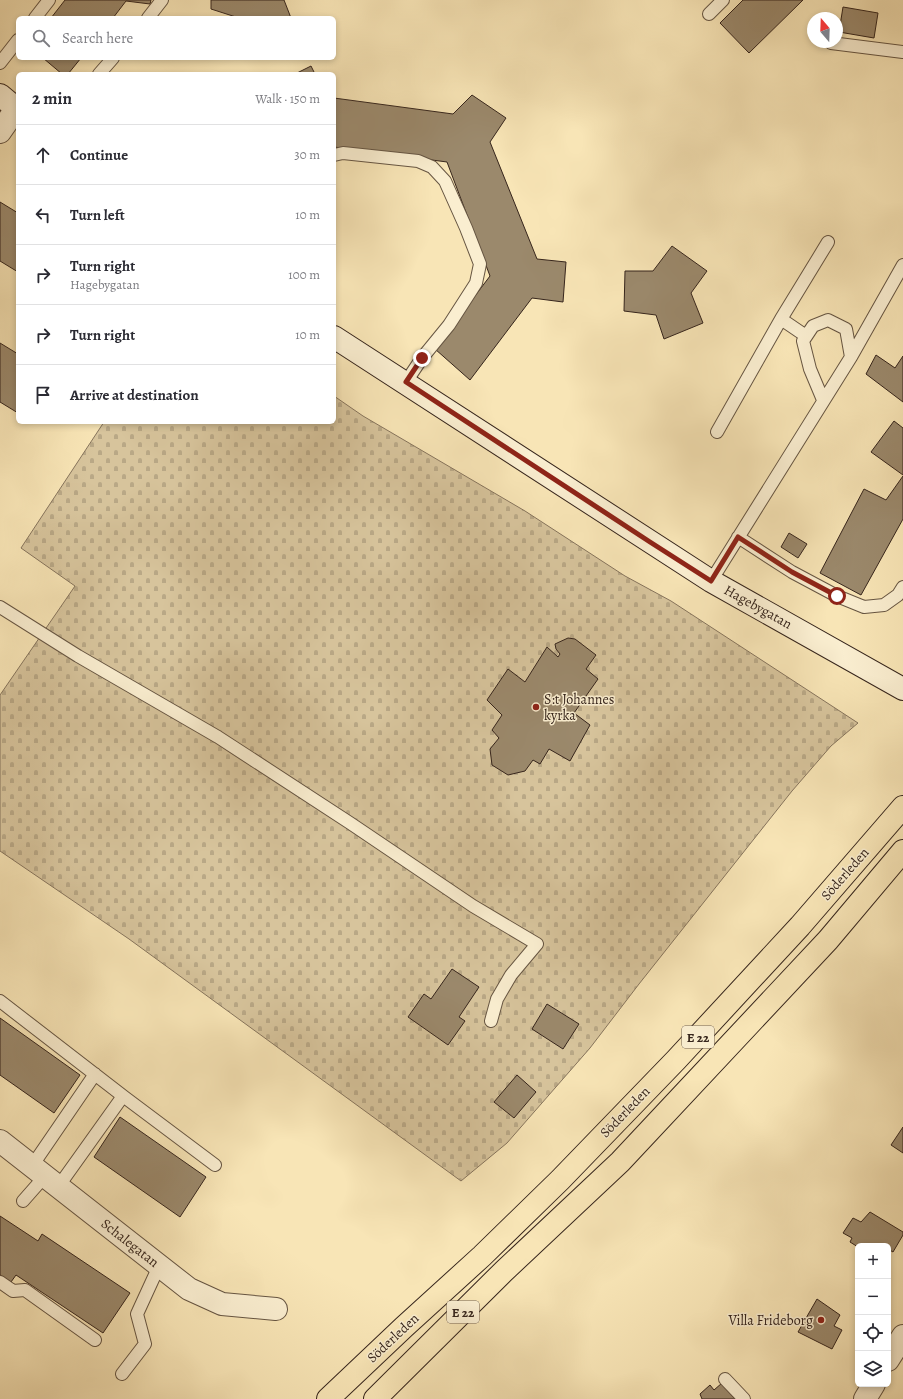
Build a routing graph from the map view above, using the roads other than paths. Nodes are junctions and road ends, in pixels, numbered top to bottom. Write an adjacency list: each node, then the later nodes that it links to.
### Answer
1 (49, 0): 5 (lane)
2 (162, 0): 6 (lane)
3 (723, 0): 4 (lane)
4 (709, 14)
5 (37, 16)
6 (150, 16)
7 (16, 43): 11 (lane)
8 (843, 44): 9 (lane)
9 (903, 52)
10 (111, 60): 12 (lane)
11 (0, 63)
12 (101, 72)
13 (11, 104): 14 (street)
14 (0, 132)
15 (336, 155): 22 (lane)
16 (828, 242): 18 (lane)
17 (903, 265): 21 (lane)
18 (781, 319): 19 (lane); 24 (lane)
19 (806, 336): 21 (lane); 23 (lane)
20 (336, 338): 22 (street, Hagebygatan)
21 (851, 357): 23 (lane)
22 (406, 382): 26 (street, Hagebygatan)
23 (823, 400): 25 (lane)
24 (717, 432)
25 (738, 537): 26 (lane); 27 (lane)
26 (711, 581): 29 (street, Hagebygatan)
27 (903, 587)
28 (0, 607): 33 (lane)
29 (903, 689)
30 (903, 806): 49 (highway, Söderleden / E 22)
31 (903, 851): 50 (highway, Söderleden / E 22)
32 (0, 1001): 34 (lane)
33 (491, 1021)
34 (95, 1074): 35 (lane); 38 (lane)
35 (123, 1096): 37 (lane); 38 (lane)
36 (0, 1141): 38 (street, Schalegatan)
37 (215, 1165)
38 (45, 1176): 39 (lane); 40 (street, Schalegatan)
39 (23, 1201)
40 (159, 1266): 42 (street, Schalegatan); 46 (lane)
41 (0, 1282): 44 (lane)
42 (276, 1309)
43 (903, 1336): 45 (street)
44 (95, 1340)
45 (891, 1355)
46 (122, 1374)
47 (725, 1379): 51 (lane)
48 (872, 1387): 52 (street)
49 (328, 1399)
50 (375, 1399)
51 (744, 1399)
52 (865, 1399)

